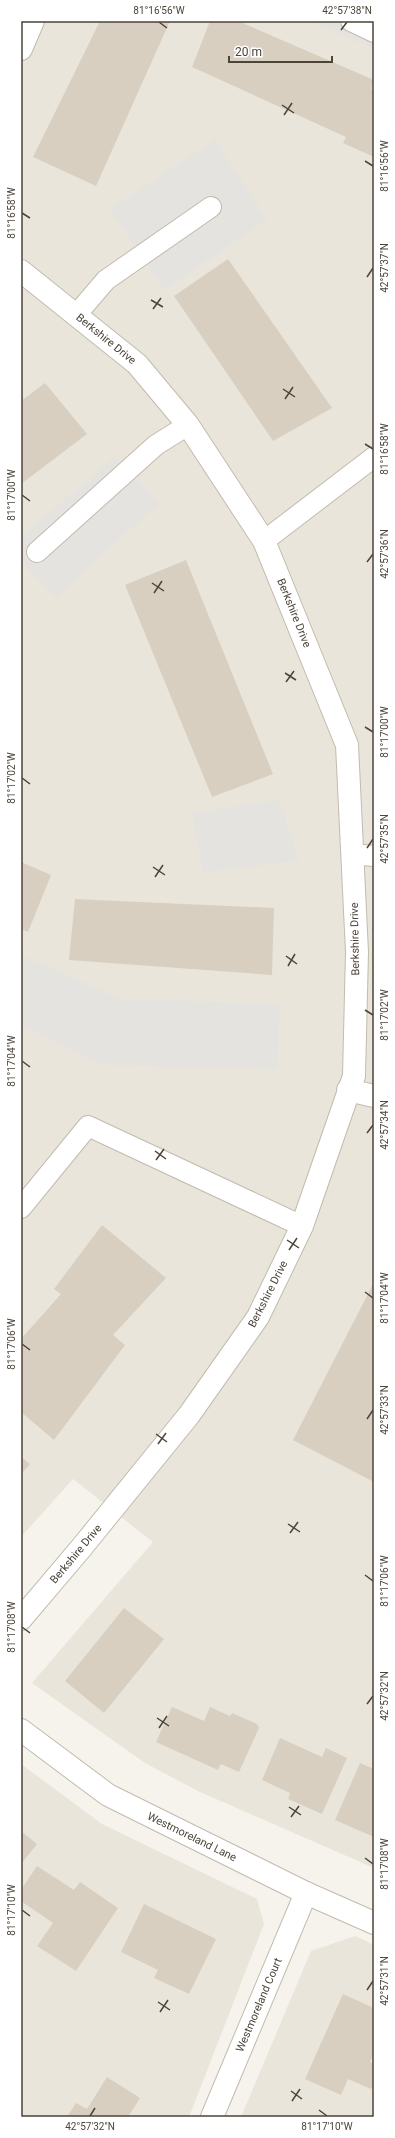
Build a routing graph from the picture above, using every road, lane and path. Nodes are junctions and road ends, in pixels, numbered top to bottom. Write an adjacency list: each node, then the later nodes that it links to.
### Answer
1 (33, 21): 4 (street)
2 (351, 21): 3 (lane)
3 (374, 32)
4 (21, 49)
5 (211, 207): 7 (lane)
6 (21, 271): 7 (street, Berkshire Drive)
7 (76, 315): 8 (street, Berkshire Drive)
8 (188, 425): 10 (street, Berkshire Drive); 11 (lane)
9 (374, 457): 10 (lane)
10 (264, 540): 12 (street, Berkshire Drive)
11 (37, 552)
12 (352, 854): 13 (lane); 14 (street, Berkshire Drive)
13 (374, 856)
14 (348, 1090): 15 (street); 17 (street, Berkshire Drive)
15 (374, 1096)
16 (21, 1208): 17 (lane)
17 (302, 1226): 18 (street, Berkshire Drive)
18 (21, 1619)
19 (21, 1730): 20 (street, Westmoreland Lane)
20 (306, 1893): 21 (street, Westmoreland Lane); 22 (street, Westmoreland Court)
21 (374, 1923)
22 (212, 2117)

